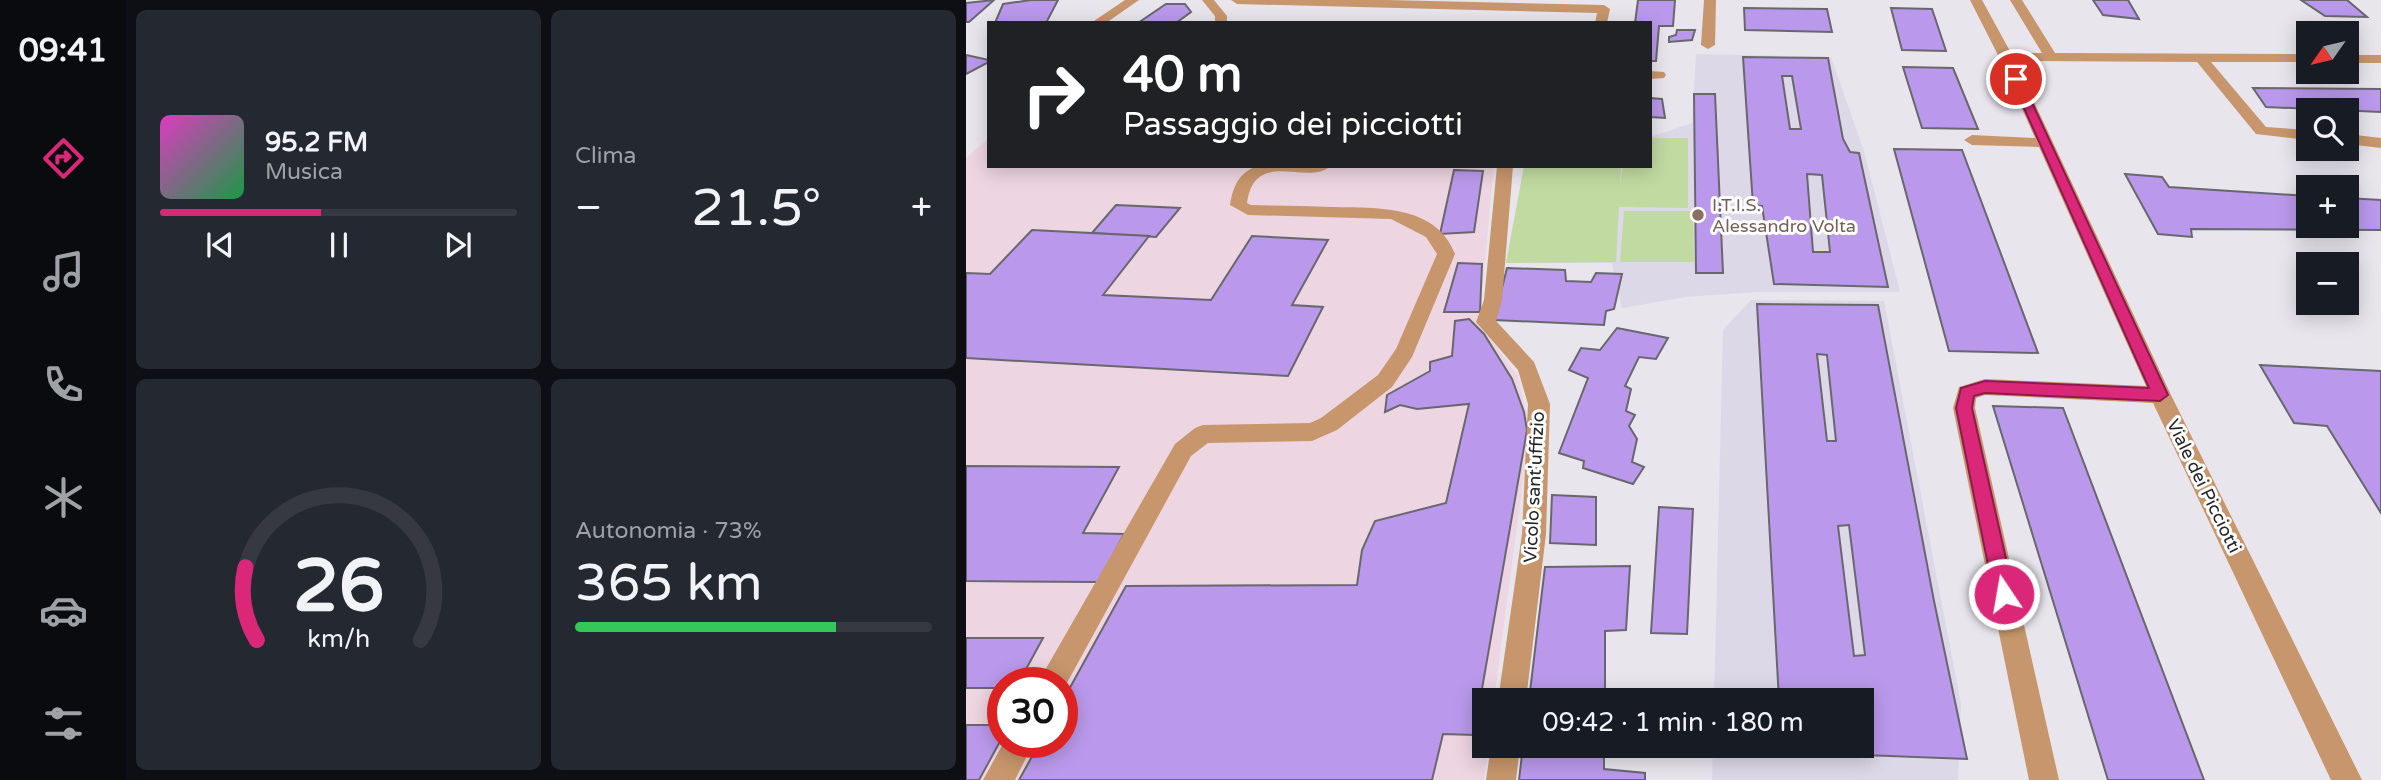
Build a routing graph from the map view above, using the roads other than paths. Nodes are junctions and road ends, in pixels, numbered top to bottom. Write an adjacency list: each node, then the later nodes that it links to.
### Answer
1 (1133, 0): 9 (street)
2 (1208, 0): 10 (street)
3 (1237, 0): 7 (street)
4 (1710, 0): 13 (street)
5 (1976, 0): 15 (street, Viale dei Picciotti)
6 (2016, 0): 16 (street)
7 (1420, 2): 8 (street)
8 (1515, 7): 11 (street); 12 (street)
9 (1100, 21)
10 (1221, 21)
11 (1507, 21)
12 (1601, 21)
13 (1708, 45)
14 (2199, 56): 16 (street); 17 (street); 20 (street)
15 (2006, 57): 16 (street); 24 (street, Viale dei Picciotti)
16 (2051, 57)
17 (2296, 58)
18 (2359, 59): 19 (street)
19 (2381, 59)
20 (2296, 134)
21 (2359, 140): 23 (street)
22 (1972, 141): 24 (street)
23 (2381, 142)
24 (2045, 143): 27 (street, Viale dei Picciotti)
25 (1269, 168): 28 (street)
26 (1505, 168): 29 (street, Vicolo sant'uffizio)
27 (2160, 395): 34 (street); 35 (street, Viale dei Picciotti)
28 (1062, 667)
29 (1514, 688)
30 (1011, 758): 32 (street)
31 (1504, 758): 33 (street)
32 (999, 780)
33 (1501, 780)
34 (2045, 780)
35 (2347, 780)

